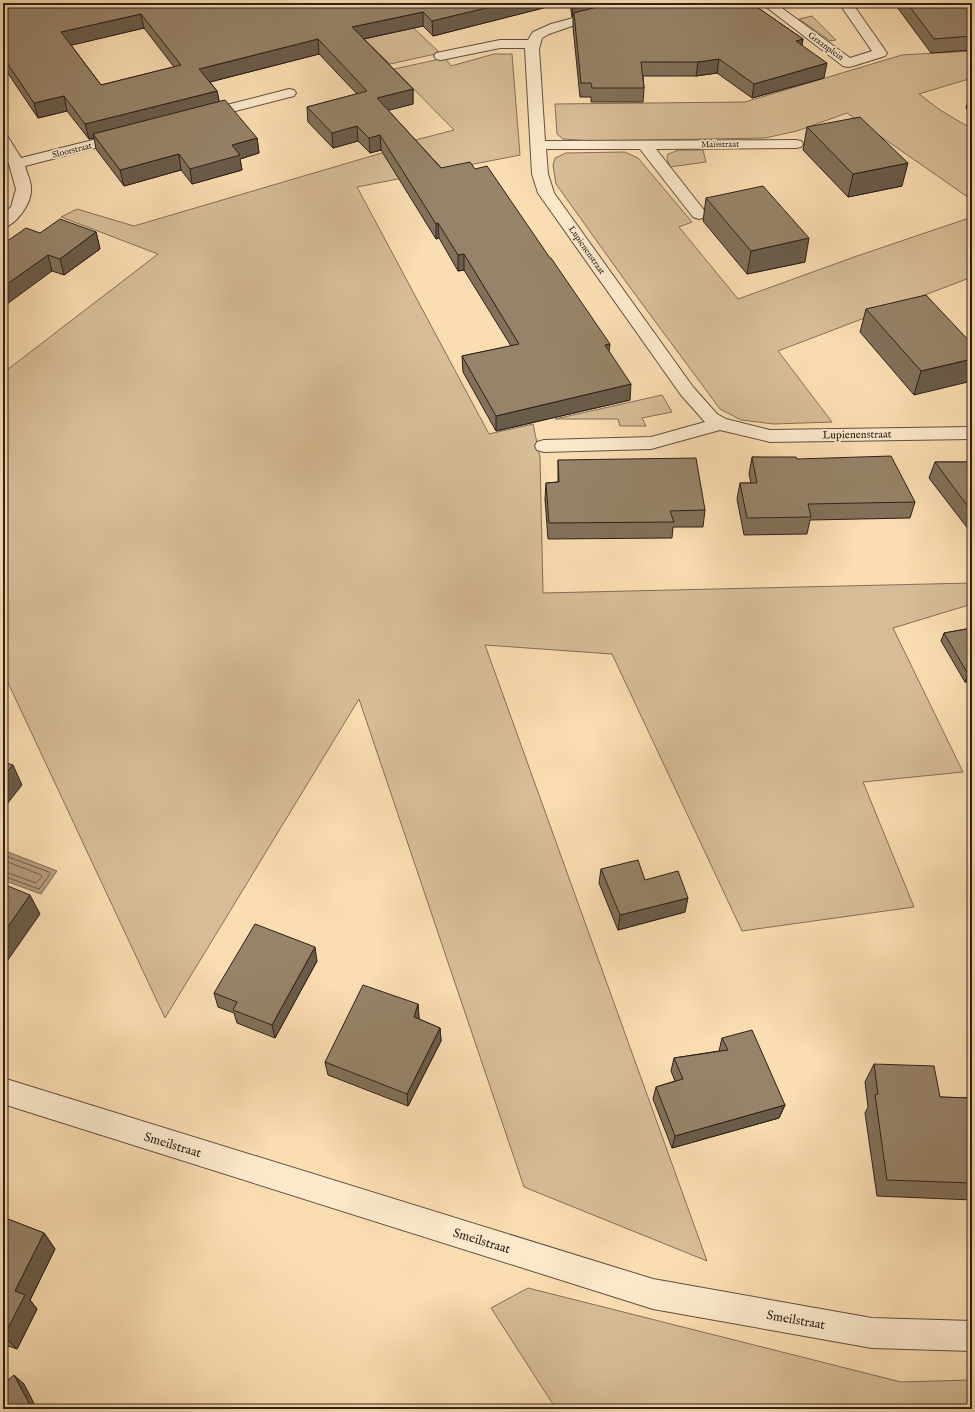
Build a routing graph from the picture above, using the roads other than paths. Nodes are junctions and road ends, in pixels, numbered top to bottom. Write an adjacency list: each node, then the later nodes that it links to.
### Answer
1 (644, 3): 4 (street)
2 (767, 3): 3 (street, Graanplein)
3 (845, 3)
4 (532, 44): 5 (street); 11 (street, Lupienenstraat)
5 (441, 56)
6 (289, 93): 7 (street)
7 (190, 119)
8 (136, 133): 13 (street, Sloorstraat)
9 (3, 140): 13 (street)
10 (796, 144): 12 (street, Maïsstraat)
11 (538, 145): 12 (street, Maïsstraat); 16 (street, Lupienenstraat)
12 (645, 145): 14 (street)
13 (17, 164): 15 (street)
14 (699, 214)
15 (3, 223)
16 (720, 424): 17 (street, Lupienenstraat); 18 (street, Lupienenstraat)
17 (972, 433)
18 (544, 446)
19 (3, 1092): 20 (street, Smeilstraat)
20 (972, 1336)

